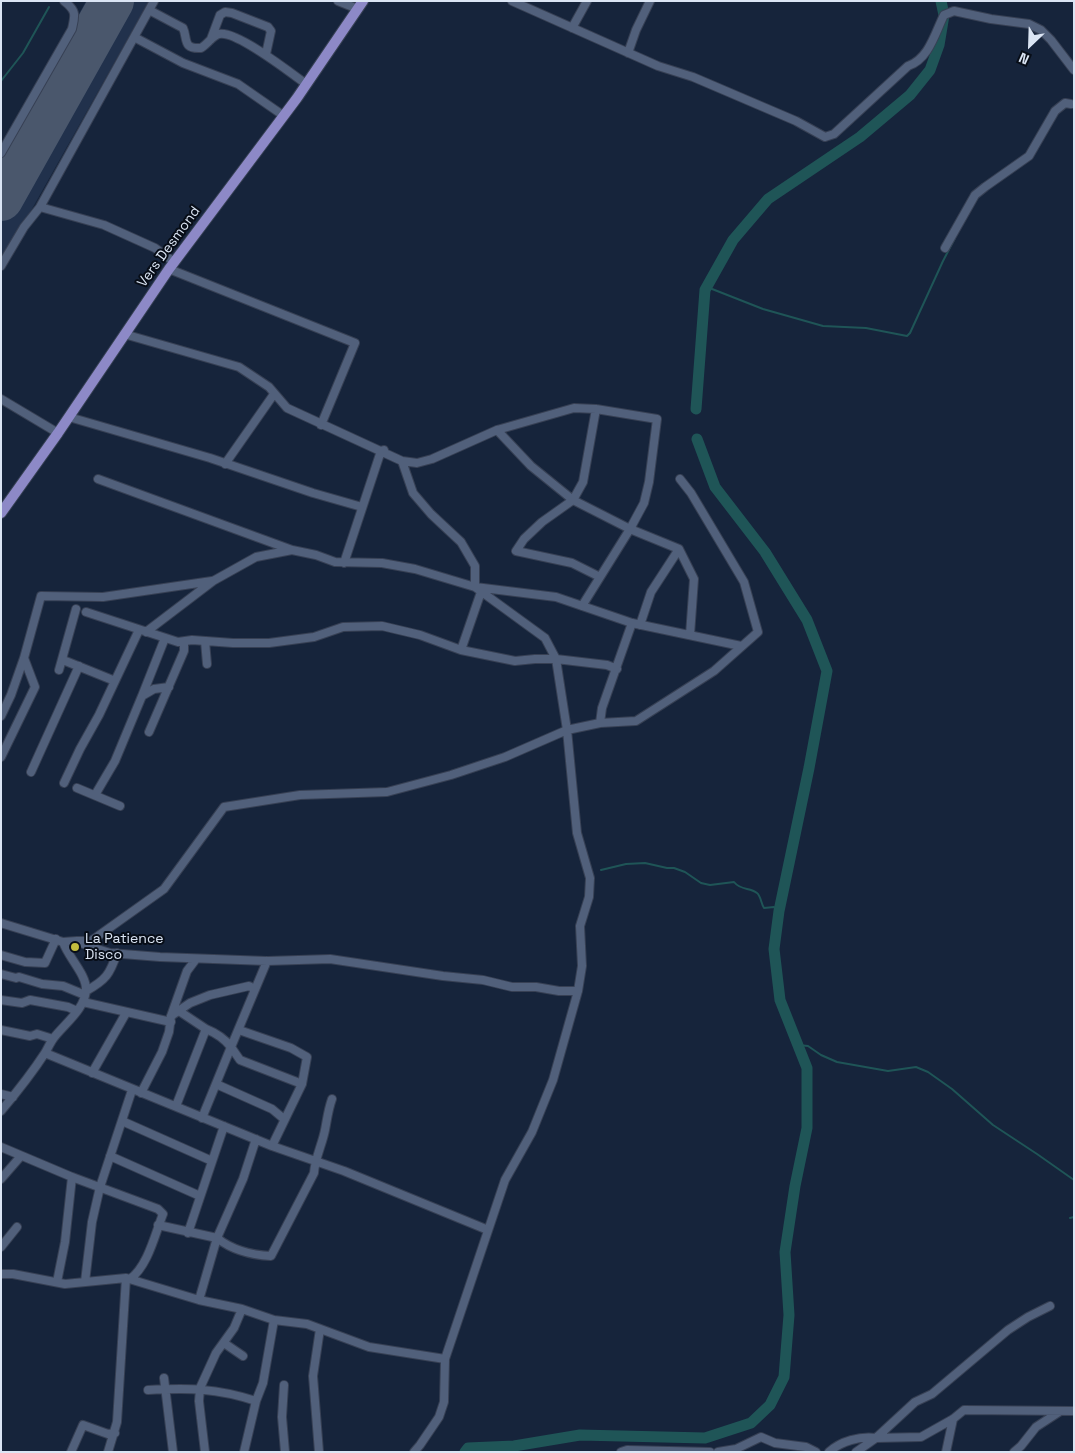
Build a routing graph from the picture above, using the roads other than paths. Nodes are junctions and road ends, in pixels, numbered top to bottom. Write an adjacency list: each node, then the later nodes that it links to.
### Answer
1 (64, 1): 18 (street)
2 (154, 1): 8 (street)
3 (338, 1): 7 (street)
4 (512, 1): 9 (street)
5 (587, 1): 9 (street)
6 (650, 1): 12 (street)
7 (360, 5): 15 (main road, Vers Desmond)
8 (148, 10): 10 (street); 11 (street)
9 (572, 28): 12 (street)
10 (134, 37): 17 (street); 19 (street)
11 (211, 39): 13 (street); 13 (street)
12 (628, 53): 14 (street)
13 (266, 54): 15 (street)
14 (1074, 70)
15 (306, 84): 17 (main road, Vers Desmond)
16 (1073, 104): 20 (street)
17 (284, 116): 22 (main road, Vers Desmond)
18 (1, 153)
19 (40, 207): 21 (street); 22 (street)
20 (945, 248)
21 (1, 266)
22 (171, 266): 23 (main road, Vers Desmond); 28 (street)
23 (124, 334): 24 (street); 27 (main road, Vers Desmond)
24 (274, 394): 28 (street); 33 (street)
25 (1, 399): 30 (street)
26 (596, 409): 29 (street); 36 (street); 39 (street)
27 (69, 417): 30 (main road, Vers Desmond); 33 (street)
28 (321, 425): 31 (street)
29 (498, 430): 32 (street); 36 (street)
30 (58, 433): 38 (main road, Vers Desmond)
31 (383, 450): 32 (street); 37 (street)
32 (402, 461): 45 (street)
33 (225, 464): 37 (street)
34 (98, 479): 41 (street)
35 (680, 479): 55 (street)
36 (573, 500): 39 (street); 43 (street)
37 (362, 507): 42 (street)
38 (1, 512)
39 (630, 530): 40 (street); 43 (street)
40 (679, 549): 49 (street); 51 (street)
41 (292, 550): 42 (street); 44 (street)
42 (344, 563): 45 (street)
43 (600, 577): 46 (street)
44 (213, 580): 50 (street); 57 (street)
45 (478, 589): 46 (street); 56 (street); 58 (street)
46 (582, 606): 49 (street)
47 (76, 609): 59 (street)
48 (86, 612): 50 (street)
49 (636, 624): 51 (street); 62 (street)
50 (142, 631): 52 (street); 64 (street)
51 (690, 635): 55 (street)
52 (165, 638): 54 (street); 66 (street)
53 (205, 641): 54 (street); 56 (street); 60 (street)
54 (184, 642): 65 (street)
55 (741, 646): 68 (street)
56 (461, 650): 58 (street)
57 (24, 658): 67 (street); 71 (street)
58 (556, 659): 62 (street); 69 (street)
59 (63, 660): 61 (street); 63 (street)
60 (207, 664)
61 (79, 666): 64 (street); 72 (street)
62 (617, 669): 68 (street)
63 (59, 670)
64 (115, 681): 73 (street)
65 (169, 687): 66 (street); 70 (street)
66 (142, 696): 75 (street)
67 (1, 716)
68 (600, 724): 69 (street)
69 (567, 730): 79 (street); 88 (street)
70 (149, 732)
71 (1, 757)
72 (31, 772)
73 (64, 783)
74 (77, 788): 75 (street)
75 (95, 795): 76 (street)
76 (120, 806)
77 (1, 923): 78 (street)
78 (59, 940): 79 (street); 84 (street); 89 (street)
79 (77, 941): 80 (street)
80 (117, 953): 82 (street); 89 (street)
81 (1, 955): 84 (street)
82 (196, 959): 83 (street); 94 (street)
83 (267, 961): 87 (street); 88 (street)
84 (25, 962): 86 (street)
85 (1, 974): 86 (street)
86 (19, 977): 89 (street)
87 (255, 989): 92 (street); 97 (street)
88 (578, 991): 128 (street)
89 (85, 996): 91 (street); 93 (street)
90 (1, 1000): 91 (street)
91 (77, 1011): 98 (street)
92 (179, 1011): 94 (street); 95 (street)
93 (126, 1013): 94 (street); 101 (street)
94 (171, 1019): 105 (street)
95 (206, 1029): 99 (street); 109 (street)
96 (1, 1030): 98 (street)
97 (238, 1030): 99 (street); 103 (street)
98 (53, 1039): 100 (street)
99 (232, 1047): 102 (street); 103 (street)
100 (45, 1053): 101 (street); 107 (street)
101 (92, 1073): 104 (street)
102 (216, 1084): 111 (street); 112 (street)
103 (302, 1084): 112 (street)
104 (132, 1090): 105 (street); 113 (street)
105 (141, 1093): 109 (street)
106 (1, 1094): 107 (street)
107 (13, 1097): 110 (street)
108 (332, 1099): 121 (street)
109 (176, 1106): 111 (street)
110 (1, 1111)
111 (202, 1118): 114 (street)
112 (284, 1119): 116 (street)
113 (122, 1121): 119 (street); 120 (street)
114 (224, 1126): 115 (street); 120 (street)
115 (256, 1139): 116 (street); 130 (street)
116 (272, 1146): 121 (street)
117 (1, 1147): 118 (street)
118 (21, 1156): 122 (street); 123 (street)
119 (110, 1156): 124 (street); 125 (street)
120 (212, 1161): 125 (street)
121 (315, 1161): 128 (street); 130 (street)
122 (72, 1177): 124 (street); 134 (street)
123 (1, 1179)
124 (100, 1187): 126 (street); 135 (street)
125 (200, 1196): 129 (street)
126 (158, 1225): 129 (street); 133 (street)
127 (17, 1227): 131 (street)
128 (488, 1230): 143 (street)
129 (188, 1233): 130 (street)
130 (217, 1238): 136 (street)
131 (1, 1247)
132 (1, 1274): 134 (street)
133 (128, 1278): 135 (street); 136 (street); 153 (street)
134 (57, 1282): 135 (street)
135 (85, 1282)
136 (200, 1300): 138 (street)
137 (1050, 1306): 154 (street)
138 (242, 1309): 139 (street); 141 (street)
139 (274, 1320): 140 (street); 149 (street)
140 (320, 1329): 143 (street); 163 (street)
141 (224, 1343): 142 (street); 146 (street)
142 (243, 1356)
143 (445, 1359): 164 (street)
144 (164, 1378): 147 (street)
145 (284, 1385): 162 (street)
146 (200, 1388): 147 (street); 149 (street); 160 (street)
147 (165, 1389): 148 (street); 159 (street)
148 (148, 1390)
149 (256, 1401): 161 (street)
150 (1059, 1412): 151 (street); 152 (street); 174 (street)
151 (1074, 1412)
152 (953, 1419): 154 (street); 173 (street)
153 (115, 1433): 157 (street); 158 (street)
154 (875, 1438): 170 (street); 171 (street); 172 (street)
155 (775, 1443): 156 (street); 168 (street); 169 (street)
156 (736, 1450): 167 (street)
157 (71, 1452)
158 (108, 1452)
159 (173, 1452)
160 (205, 1452)
161 (244, 1452)
162 (285, 1452)
163 (319, 1452)
164 (414, 1452)
165 (621, 1452): 166 (street)
166 (710, 1452)
167 (718, 1452)
168 (776, 1452)
169 (816, 1452)
170 (829, 1452)
171 (856, 1452)
172 (869, 1452)
173 (946, 1452)
174 (1014, 1452)

